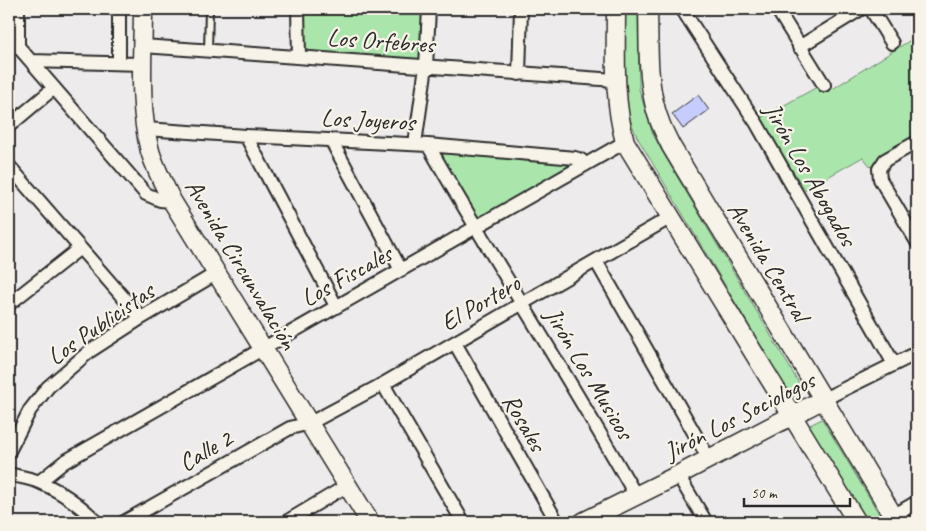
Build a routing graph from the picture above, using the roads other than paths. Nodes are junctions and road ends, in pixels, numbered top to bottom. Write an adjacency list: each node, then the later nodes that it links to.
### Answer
1 (18, 9): 16 (street)
2 (119, 9): 22 (street)
3 (143, 9): 19 (main road, Avenida Circunvalación)
4 (209, 9): 18 (lane)
5 (298, 9): 20 (street)
6 (429, 9): 23 (street)
7 (521, 9): 24 (street)
8 (616, 9): 25 (main road)
9 (648, 9): 54 (main road, Avenida Central)
10 (682, 9): 52 (street, Jirón Los Abogados)
11 (777, 9): 17 (street)
12 (861, 9): 17 (street)
13 (871, 9): 15 (street)
14 (9, 36): 16 (street)
15 (892, 43)
16 (18, 47): 21 (street)
17 (799, 47): 26 (street)
18 (208, 51): 19 (street, Los Orfebres); 20 (street, Los Orfebres)
19 (143, 55): 22 (street, Los Orfebres); 29 (main road, Avenida Circunvalación)
20 (299, 56): 23 (street, Los Orfebres)
21 (31, 61): 22 (street, Los Orfebres); 27 (street)
22 (119, 62)
23 (426, 66): 24 (street, Los Orfebres); 34 (street)
24 (519, 74): 25 (street, Los Orfebres)
25 (615, 80): 32 (main road)
26 (824, 85)
27 (54, 88): 28 (street); 37 (street)
28 (9, 126)
29 (146, 129): 30 (street, Los Joyeros); 37 (main road, Avenida Circunvalación)
30 (246, 136): 31 (street, Los Joyeros); 47 (street)
31 (332, 140): 34 (street, Los Joyeros); 43 (street)
32 (625, 142): 35 (street, Los Fiscales); 38 (main road)
33 (917, 142): 40 (street)
34 (422, 144): 35 (street, Los Joyeros); 39 (street, Jirón Los Musicos)
35 (585, 165): 39 (street, Los Fiscales)
36 (9, 166): 41 (street)
37 (172, 200): 44 (main road, Avenida Circunvalación)
38 (671, 217): 42 (street, El Portero); 55 (main road)
39 (476, 229): 43 (street, Los Fiscales); 46 (street, Jirón Los Musicos)
40 (917, 242)
41 (80, 248): 45 (street); 48 (street)
42 (596, 262): 46 (street, El Portero); 58 (street)
43 (401, 270): 47 (street, Los Fiscales)
44 (217, 273): 48 (street, Los Publicistas); 50 (main road, Avenida Circunvalación)
45 (9, 304)
46 (522, 304): 49 (street, El Portero); 63 (street, Jirón Los Musicos)
47 (336, 306): 50 (street, Los Fiscales)
48 (141, 318): 57 (street, Los Publicistas)
49 (455, 343): 53 (street, El Portero); 71 (street, Rosales)
50 (263, 348): 56 (main road, Avenida Circunvalación); 61 (street, Los Fiscales)
51 (917, 353): 52 (street, Jirón Los Sociologos)
52 (894, 364): 54 (street, Jirón Los Sociologos)
53 (383, 384): 56 (street, El Portero); 70 (street)
54 (822, 400): 55 (main road, Jirón Los Sociologos); 65 (main road, Avenida Central)
55 (791, 415): 58 (main road, Jirón Los Sociologos); 74 (main road)
56 (310, 423): 62 (main road, Avenida Circunvalación); 67 (street, Calle 2)
57 (9, 451)
58 (709, 459): 60 (main road, Jirón Los Sociologos)
59 (9, 474): 61 (street)
60 (678, 475): 63 (main road, Jirón Los Sociologos); 73 (street)
61 (38, 482): 66 (street)
62 (348, 485): 68 (street); 69 (main road, Avenida Circunvalación)
63 (636, 496): 72 (main road, Jirón Los Sociologos)
64 (917, 502): 65 (street)
65 (895, 519)
66 (98, 522)
67 (124, 522)
68 (286, 522)
69 (370, 522)
70 (463, 522)
71 (557, 522)
72 (583, 522)
73 (706, 522)
74 (857, 522)

